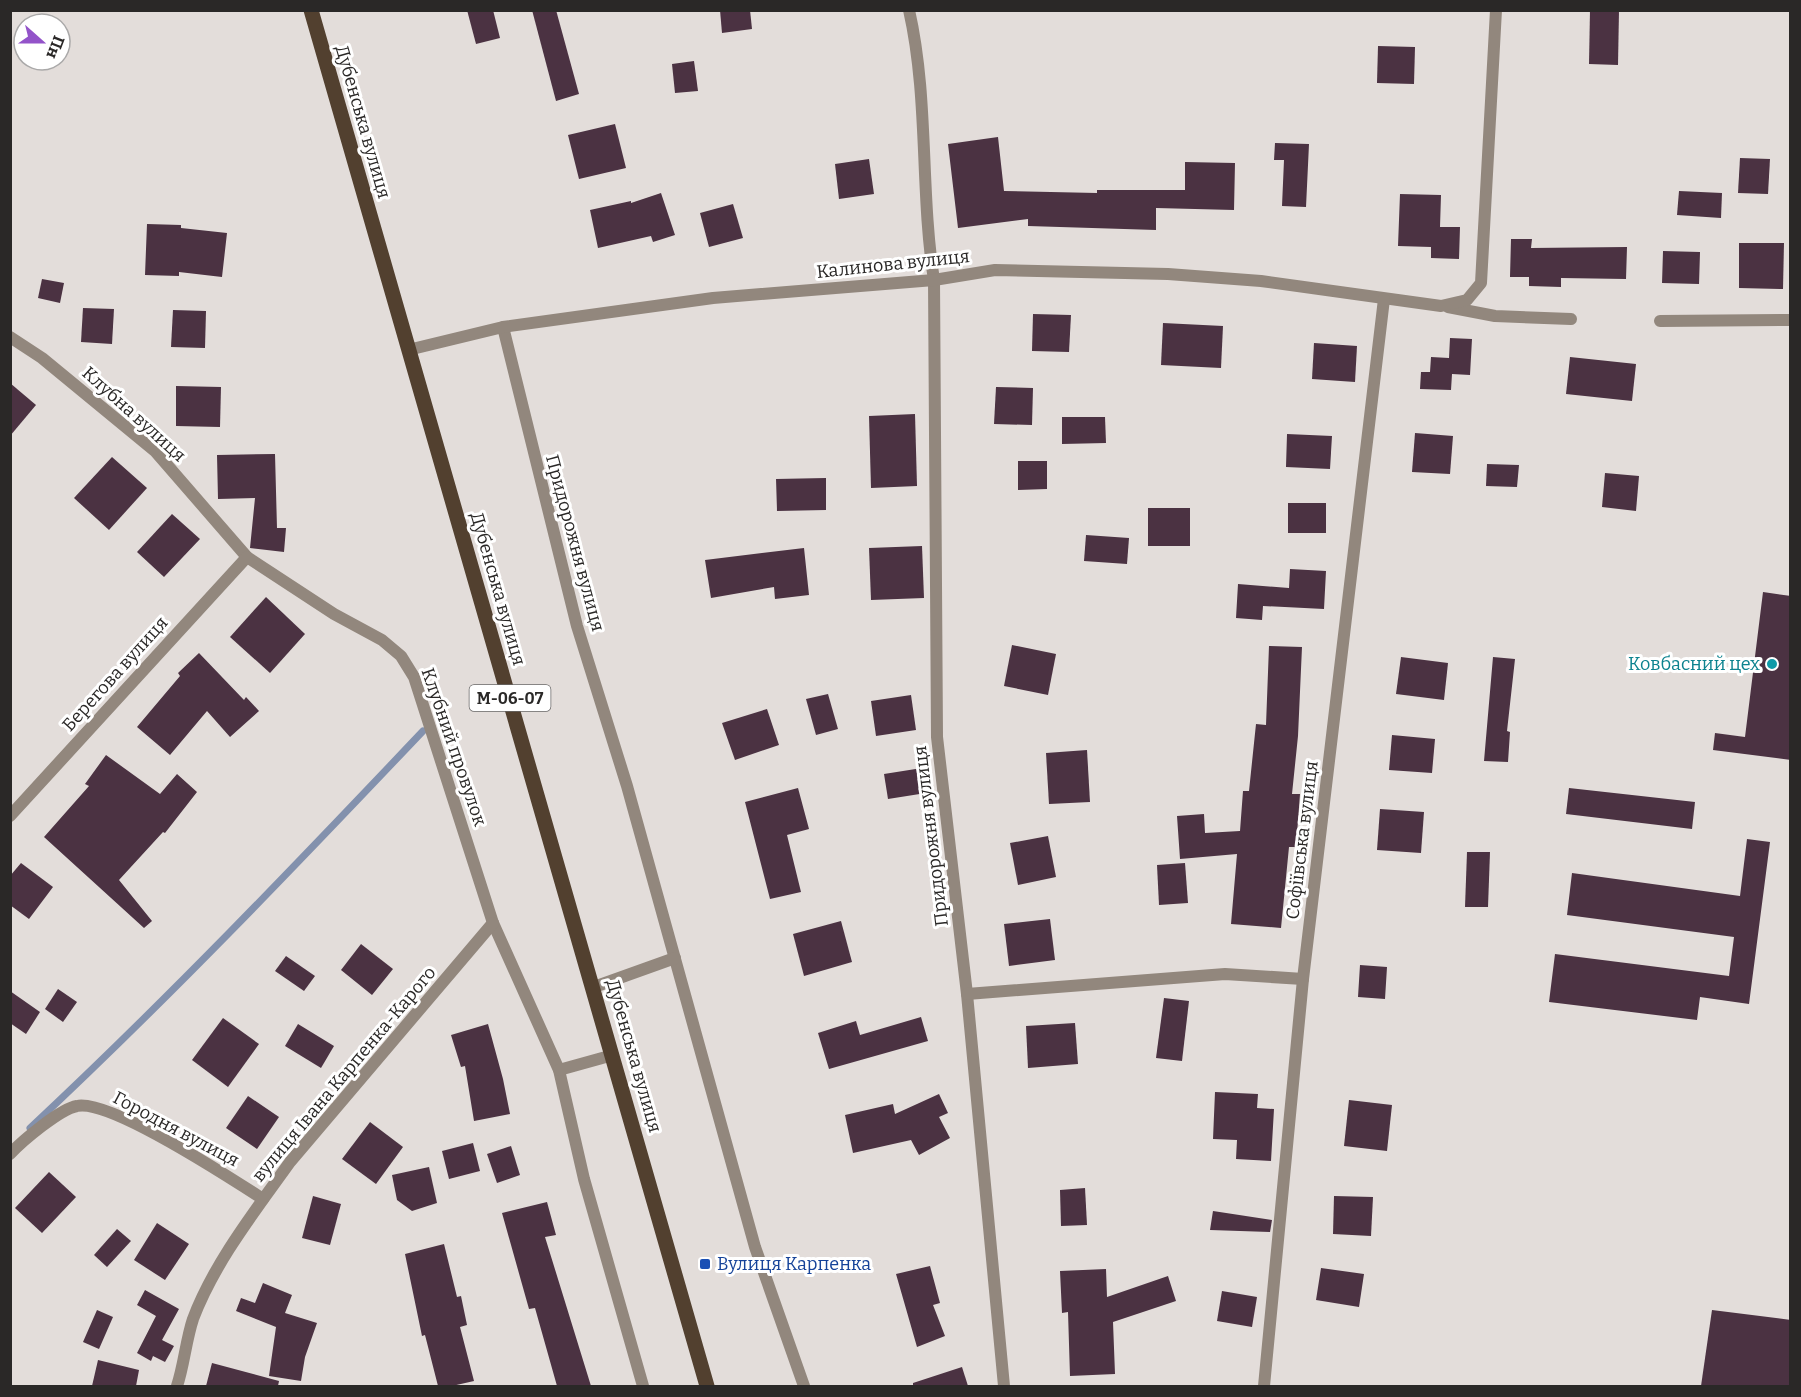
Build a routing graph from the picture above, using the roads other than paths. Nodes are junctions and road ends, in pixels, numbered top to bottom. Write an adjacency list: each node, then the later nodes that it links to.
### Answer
1 (311, 10): 12 (main road, Дубенська вулиця / М-06-07)
2 (909, 10): 4 (street, Придорожня вулиця)
3 (1496, 10): 6 (street)
4 (934, 280): 5 (street, Калинова вулиця); 10 (street, Калинова вулиця); 19 (street, Придорожня вулиця)
5 (1384, 299): 6 (street, Калинова вулиця); 17 (street, Софіївська вулиця)
6 (1441, 306): 7 (street, Калинова вулиця)
7 (1571, 319)
8 (1791, 320): 9 (street)
9 (1660, 321)
10 (503, 327): 12 (street, Калинова вулиця); 16 (street, Придорожня вулиця)
11 (10, 338): 13 (street, Клубна вулиця)
12 (408, 350): 18 (main road, Дубенська вулиця / М-06-07)
13 (247, 557): 14 (street, Берегова вулиця); 15 (street, Клубний провулок)
14 (10, 816)
15 (493, 923): 21 (street, Клубний провулок); 23 (street, вулиця Івана Карпенка-Карого)
16 (675, 958): 18 (street); 27 (street, Придорожня вулиця)
17 (1304, 979): 19 (street); 29 (street, Софіївська вулиця)
18 (594, 987): 20 (main road, Дубенська вулиця / М-06-07)
19 (967, 994): 28 (street, Придорожня вулиця)
20 (613, 1055): 21 (street); 26 (main road, Дубенська вулиця / М-06-07)
21 (559, 1070): 25 (street, Клубний провулок)
22 (10, 1154): 23 (street, Городня вулиця)
23 (264, 1199): 24 (street, вулиця Івана Карпенка-Карого)
24 (177, 1386)
25 (643, 1386)
26 (707, 1386)
27 (804, 1386)
28 (1004, 1386)
29 (1264, 1386)

